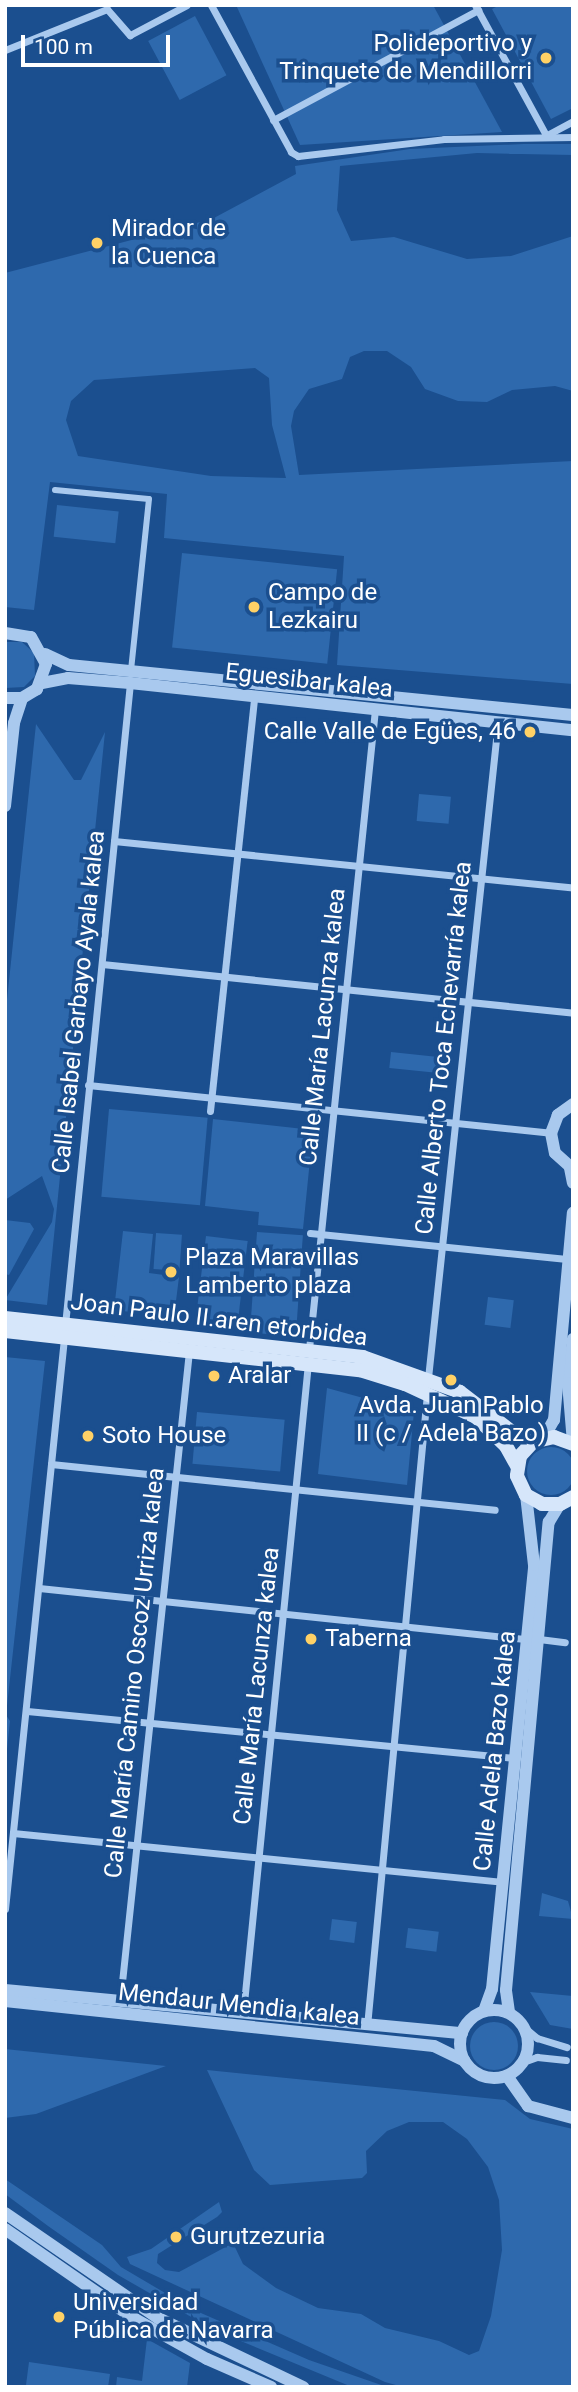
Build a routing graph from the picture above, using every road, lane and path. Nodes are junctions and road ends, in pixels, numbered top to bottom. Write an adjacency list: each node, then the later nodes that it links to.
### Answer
1 (187, 5): 5 (street)
2 (211, 5): 6 (street)
3 (487, 5): 4 (street)
4 (477, 8): 6 (street); 8 (street)
5 (5, 50)
6 (273, 120): 8 (street)
7 (573, 121): 8 (street)
8 (547, 135): 9 (street)
9 (573, 137)
10 (55, 489): 13 (street)
11 (5, 633): 12 (street, Eguesibar kalea)
12 (45, 654): 13 (street, Eguesibar kalea); 14 (street)
13 (131, 677): 14 (street, Eguesibar kalea); 15 (street, Eguesibar kalea); 19 (street, Eguesibar kalea); 23 (street, Calle Isabel Garbayo Ayala kalea)
14 (42, 682): 17 (street)
15 (254, 697): 18 (street, Eguesibar kalea); 24 (street)
16 (5, 698): 17 (street)
17 (22, 698): 22 (street)
18 (375, 709): 20 (street, Eguesibar kalea); 25 (street, Calle María Lacunza kalea)
19 (573, 715)
20 (498, 721): 21 (street, Eguesibar kalea); 26 (street, Calle Alberto Toca Echevarría kalea)
21 (573, 730)
22 (5, 806)
23 (114, 841): 24 (street); 28 (street, Calle Isabel Garbayo Ayala kalea)
24 (237, 853): 25 (street); 29 (street)
25 (359, 867): 26 (street); 30 (street, Calle María Lacunza kalea)
26 (480, 879): 27 (street); 31 (street, Calle Alberto Toca Echevarría kalea)
27 (573, 888)
28 (102, 964): 29 (street); 33 (street, Calle Isabel Garbayo Ayala kalea)
29 (226, 977): 30 (street); 34 (street)
30 (346, 990): 31 (street); 37 (street, Calle María Lacunza kalea)
31 (468, 1003): 32 (street); 38 (street, Calle Alberto Toca Echevarría kalea)
32 (573, 1013)
33 (88, 1085): 34 (street); 49 (street, Calle Isabel Garbayo Ayala kalea)
34 (212, 1098): 36 (street); 37 (street)
35 (573, 1104): 39 (street)
36 (210, 1111)
37 (334, 1111): 38 (street); 44 (street, Calle María Lacunza kalea)
38 (455, 1123): 39 (street); 45 (street, Calle Alberto Toca Echevarría kalea)
39 (551, 1133): 40 (street)
40 (571, 1168): 41 (street)
41 (573, 1183)
42 (573, 1213): 46 (street)
43 (310, 1233): 44 (street)
44 (320, 1233): 45 (street); 52 (street, Calle María Lacunza kalea)
45 (443, 1245): 46 (street); 53 (street, Calle Alberto Toca Echevarría kalea)
46 (567, 1259): 54 (street)
47 (5, 1318): 49 (main road, Joan Paulo II.aren etorbidea)
48 (5, 1331): 49 (main road, Joan Paulo II.aren etorbidea)
49 (65, 1331): 51 (main road, Joan Paulo II.aren etorbidea); 52 (main road, Joan Paulo II.aren etorbidea); 56 (street, Calle Isabel Garbayo Ayala kalea)
50 (573, 1339): 55 (street)
51 (189, 1351): 52 (main road, Joan Paulo II.aren etorbidea); 58 (street, Calle María Camino Oscoz Urriza kalea)
52 (308, 1356): 53 (main road, Joan Paulo II.aren etorbidea); 59 (street, Calle María Lacunza kalea)
53 (428, 1386): 54 (main road, Joan Paulo II.aren etorbidea); 57 (main road, Joan Paulo II.aren etorbidea); 62 (street, Calle Alberto Toca Echevarría kalea)
54 (538, 1440): 55 (main road, Joan Paulo II.aren etorbidea); 57 (main road)
55 (573, 1444)
56 (51, 1464): 58 (street); 64 (street, Calle Isabel Garbayo Ayala kalea)
57 (517, 1466): 60 (main road, Joan Paulo II.aren etorbidea)
58 (175, 1478): 59 (street); 65 (street, Calle María Camino Oscoz Urriza kalea)
59 (296, 1490): 62 (street); 66 (street, Calle María Lacunza kalea)
60 (526, 1495): 61 (main road); 68 (street, Calle Adela Bazo kalea)
61 (569, 1501): 68 (street, Calle Adela Bazo kalea)
62 (416, 1503): 63 (street); 67 (street, Calle Alberto Toca Echevarría kalea)
63 (495, 1510)
64 (38, 1588): 65 (street); 70 (street, Calle Isabel Garbayo Ayala kalea)
65 (163, 1600): 66 (street); 71 (street, Calle María Camino Oscoz Urriza kalea)
66 (285, 1614): 67 (street); 72 (street, Calle María Lacunza kalea)
67 (405, 1626): 68 (street); 73 (street, Calle Alberto Toca Echevarría kalea)
68 (533, 1639): 69 (street); 74 (street, Calle Adela Bazo kalea); 85 (street, Calle Adela Bazo kalea)
69 (565, 1642)
70 (27, 1711): 71 (street); 75 (street, Calle Isabel Garbayo Ayala kalea)
71 (150, 1723): 72 (street); 76 (street, Calle María Camino Oscoz Urriza kalea)
72 (272, 1735): 73 (street); 77 (street, Calle María Lacunza kalea)
73 (394, 1747): 74 (street); 78 (street, Calle Alberto Toca Echevarría kalea)
74 (517, 1758): 79 (street, Calle Adela Bazo kalea)
75 (13, 1833): 76 (street); 80 (street, Calle Isabel Garbayo Ayala kalea)
76 (135, 1845): 77 (street); 83 (street, Calle María Camino Oscoz Urriza kalea)
77 (258, 1858): 78 (street); 86 (street, Calle María Lacunza kalea)
78 (382, 1870): 79 (street); 87 (street, Calle Alberto Toca Echevarría kalea)
79 (503, 1882): 84 (street, Calle Adela Bazo kalea)
80 (5, 1909)
81 (5, 1990): 83 (street, Mendaur Mendia kalea)
82 (5, 2001): 92 (street, Mendaur Mendia kalea)
83 (120, 2001): 86 (street, Mendaur Mendia kalea)
84 (484, 2011): 85 (street); 89 (street)
85 (509, 2012): 88 (street)
86 (243, 2014): 87 (street, Mendaur Mendia kalea)
87 (367, 2026): 89 (street, Mendaur Mendia kalea)
88 (525, 2028): 90 (street); 93 (street)
89 (461, 2033): 92 (street)
90 (567, 2047)
91 (566, 2060): 93 (street)
92 (465, 2061): 94 (street)
93 (523, 2062): 94 (street)
94 (507, 2076): 95 (street)
95 (573, 2118)
96 (5, 2213): 99 (street)
97 (5, 2229): 98 (street)
98 (271, 2387)
99 (303, 2387)

